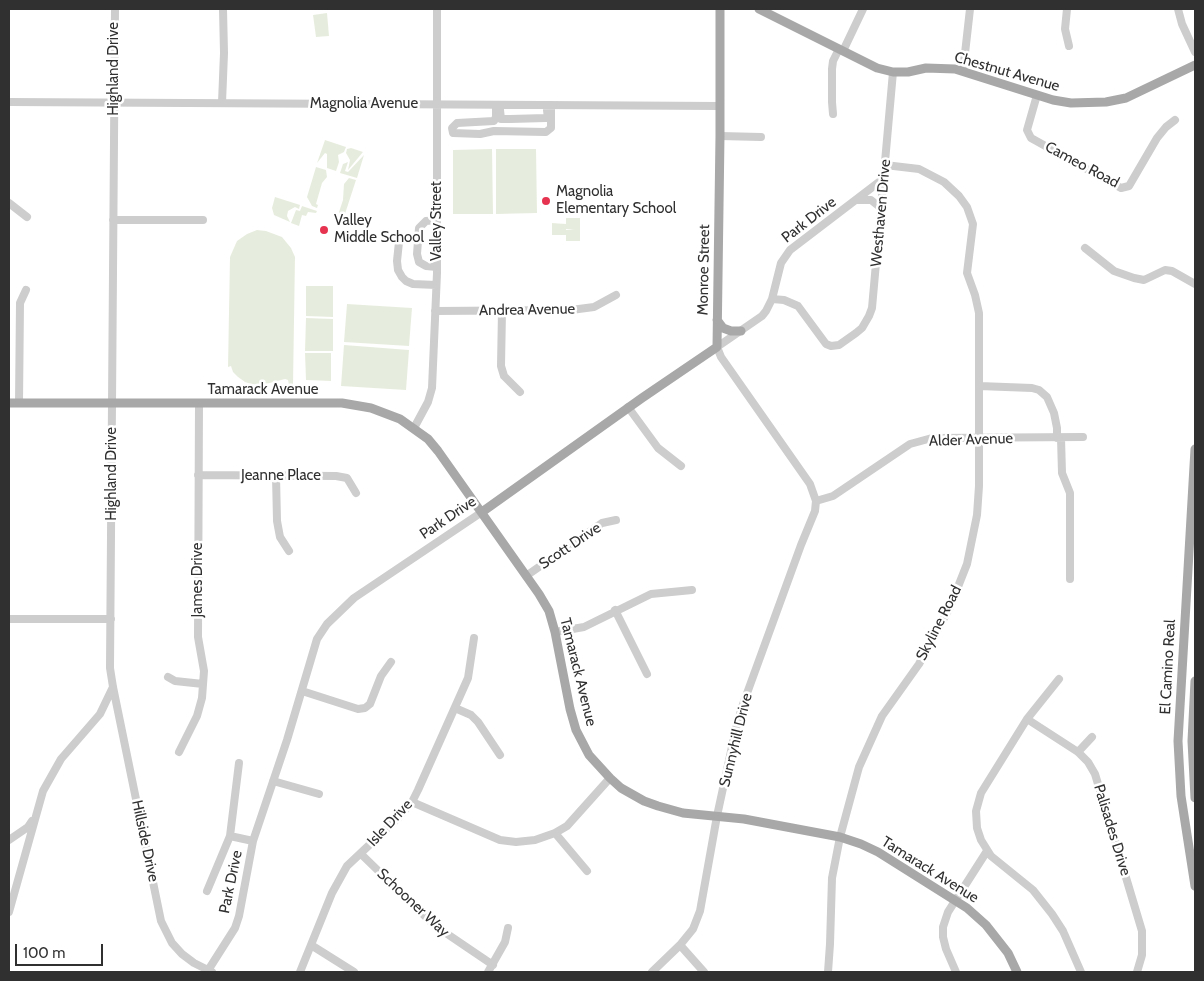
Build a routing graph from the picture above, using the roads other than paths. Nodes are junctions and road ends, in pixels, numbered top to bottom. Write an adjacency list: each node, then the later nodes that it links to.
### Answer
1 (114, 9): 18 (street, Highland Drive)
2 (223, 9): 19 (street)
3 (438, 9): 20 (street, Valley Street)
4 (720, 9): 23 (main road, Monroe Street)
5 (759, 9): 11 (main road, Chestnut Avenue)
6 (863, 9): 11 (street)
7 (970, 9): 14 (street)
8 (1067, 9): 10 (street)
9 (1178, 9): 12 (street)
10 (1069, 46)
11 (841, 50): 15 (main road, Chestnut Avenue); 24 (street)
12 (1195, 52)
13 (1195, 65): 16 (main road, Chestnut Avenue)
14 (963, 70): 15 (main road, Chestnut Avenue); 16 (main road, Chestnut Avenue)
15 (894, 72): 30 (street, Westhaven Drive)
16 (1037, 95): 26 (street, Cameo Road)
17 (9, 102): 18 (street, Magnolia Avenue)
18 (114, 103): 19 (street, Magnolia Avenue); 36 (street, Highland Drive)
19 (222, 103): 20 (street, Magnolia Avenue)
20 (437, 105): 21 (street, Magnolia Avenue); 38 (street, Valley Street)
21 (498, 105): 22 (street, Magnolia Avenue); 25 (street); 27 (street)
22 (549, 105): 23 (street, Magnolia Avenue); 25 (street); 27 (street)
23 (720, 106): 28 (main road, Monroe Street)
24 (833, 114)
25 (501, 118): 27 (street)
26 (1175, 120)
27 (500, 131)
28 (720, 136): 29 (street); 49 (main road, Monroe Street)
29 (761, 137)
30 (885, 165): 31 (street, Westhaven Drive); 52 (street, Skyline Road)
31 (883, 180): 32 (street, Park Drive); 34 (street, Westhaven Drive)
32 (858, 200): 34 (street, Park Drive); 46 (street, Park Drive)
33 (9, 203): 35 (street)
34 (881, 208): 46 (street, Westhaven Drive)
35 (27, 217)
36 (113, 220): 37 (street); 56 (street, Highland Drive)
37 (203, 220)
38 (437, 220): 41 (street, Valley Street); 41 (street)
39 (399, 242): 43 (street)
40 (1085, 248): 42 (street)
41 (437, 267): 43 (street, Valley Street)
42 (1195, 284)
43 (436, 285): 47 (street, Valley Street)
44 (26, 290): 55 (street)
45 (616, 295): 48 (street, Andrea Avenue)
46 (772, 299): 50 (street, Park Drive)
47 (435, 310): 48 (street, Andrea Avenue); 59 (street, Valley Street)
48 (502, 311): 53 (street)
49 (717, 320): 50 (main road); 51 (main road, Monroe Street)
50 (741, 330): 51 (street, Park Drive)
51 (717, 347): 58 (main road, Park Drive); 68 (street, Monroe Street)
52 (979, 386): 61 (street, Skyline Road); 62 (street)
53 (520, 392)
54 (9, 403): 55 (main road, Tamarack Avenue)
55 (19, 403): 56 (main road, Tamarack Avenue)
56 (112, 403): 57 (main road, Tamarack Avenue); 77 (street, Highland Drive)
57 (199, 403): 59 (main road, Tamarack Avenue); 65 (street, James Drive)
58 (628, 407): 64 (street); 69 (main road, Park Drive)
59 (414, 428): 69 (main road, Tamarack Avenue)
60 (1083, 437): 62 (street, Alder Avenue)
61 (979, 438): 62 (street, Alder Avenue); 68 (street, Alder Avenue); 104 (street, Skyline Road)
62 (1059, 438): 73 (street)
63 (1195, 449): 110 (main road, El Camino Real)
64 (681, 466)
65 (198, 475): 66 (street, Jeanne Place); 85 (street, James Drive)
66 (276, 476): 67 (street, Jeanne Place); 71 (street)
67 (356, 493)
68 (816, 501): 100 (street, Sunnyhill Drive)
69 (482, 512): 72 (main road, Tamarack Avenue); 87 (street, Park Drive)
70 (616, 520): 72 (street, Scott Drive)
71 (289, 551)
72 (526, 576): 78 (main road, Tamarack Avenue)
73 (1070, 579)
74 (692, 590): 75 (street)
75 (616, 610): 78 (street); 81 (street)
76 (9, 619): 77 (street)
77 (111, 619): 86 (street, Highland Drive)
78 (555, 632): 95 (main road, Tamarack Avenue)
79 (474, 638): 88 (street, Isle Drive)
80 (391, 662): 87 (street)
81 (647, 674)
82 (168, 677): 85 (street)
83 (1059, 679): 89 (street)
84 (1195, 681): 98 (main road, El Camino Real)
85 (203, 684): 91 (street, James Drive)
86 (113, 687): 101 (street); 118 (street, Hillside Drive)
87 (302, 691): 96 (street, Park Drive)
88 (455, 708): 93 (street); 99 (street, Isle Drive)
89 (1027, 719): 92 (street, Palisades Drive); 107 (street)
90 (1092, 737): 92 (street)
91 (179, 752)
92 (1078, 752): 128 (street, Palisades Drive)
93 (500, 755)
94 (239, 763): 103 (street)
95 (610, 778): 100 (main road, Tamarack Avenue); 102 (street)
96 (273, 781): 97 (street); 106 (street, Park Drive)
97 (320, 794)
98 (1195, 798)
99 (412, 802): 102 (street); 108 (street, Isle Drive)
100 (717, 816): 104 (main road, Tamarack Avenue); 116 (street, Sunnyhill Drive)
101 (34, 817): 105 (street); 113 (street)
102 (555, 833): 109 (street)
103 (230, 836): 106 (street); 111 (street)
104 (840, 837): 112 (main road, Tamarack Avenue); 124 (street, Skyline Road)
105 (9, 840)
106 (253, 841): 118 (street, Park Drive)
107 (987, 851): 112 (street); 127 (street)
108 (361, 854): 115 (street, Isle Drive); 117 (street, Schooner Way)
109 (587, 871)
110 (1195, 886)
111 (207, 891)
112 (954, 900): 125 (street); 126 (main road, Tamarack Avenue)
113 (9, 912)
114 (508, 928): 117 (street)
115 (311, 945): 119 (street, Isle Drive); 120 (street)
116 (680, 945): 122 (street, Sunnyhill Drive); 123 (street)
117 (493, 965): 121 (street)
118 (209, 972)
119 (300, 972)
120 (354, 972)
121 (488, 972)
122 (652, 972)
123 (704, 972)
124 (828, 972)
125 (956, 972)
126 (1017, 972)
127 (1082, 972)
128 (1137, 972)

